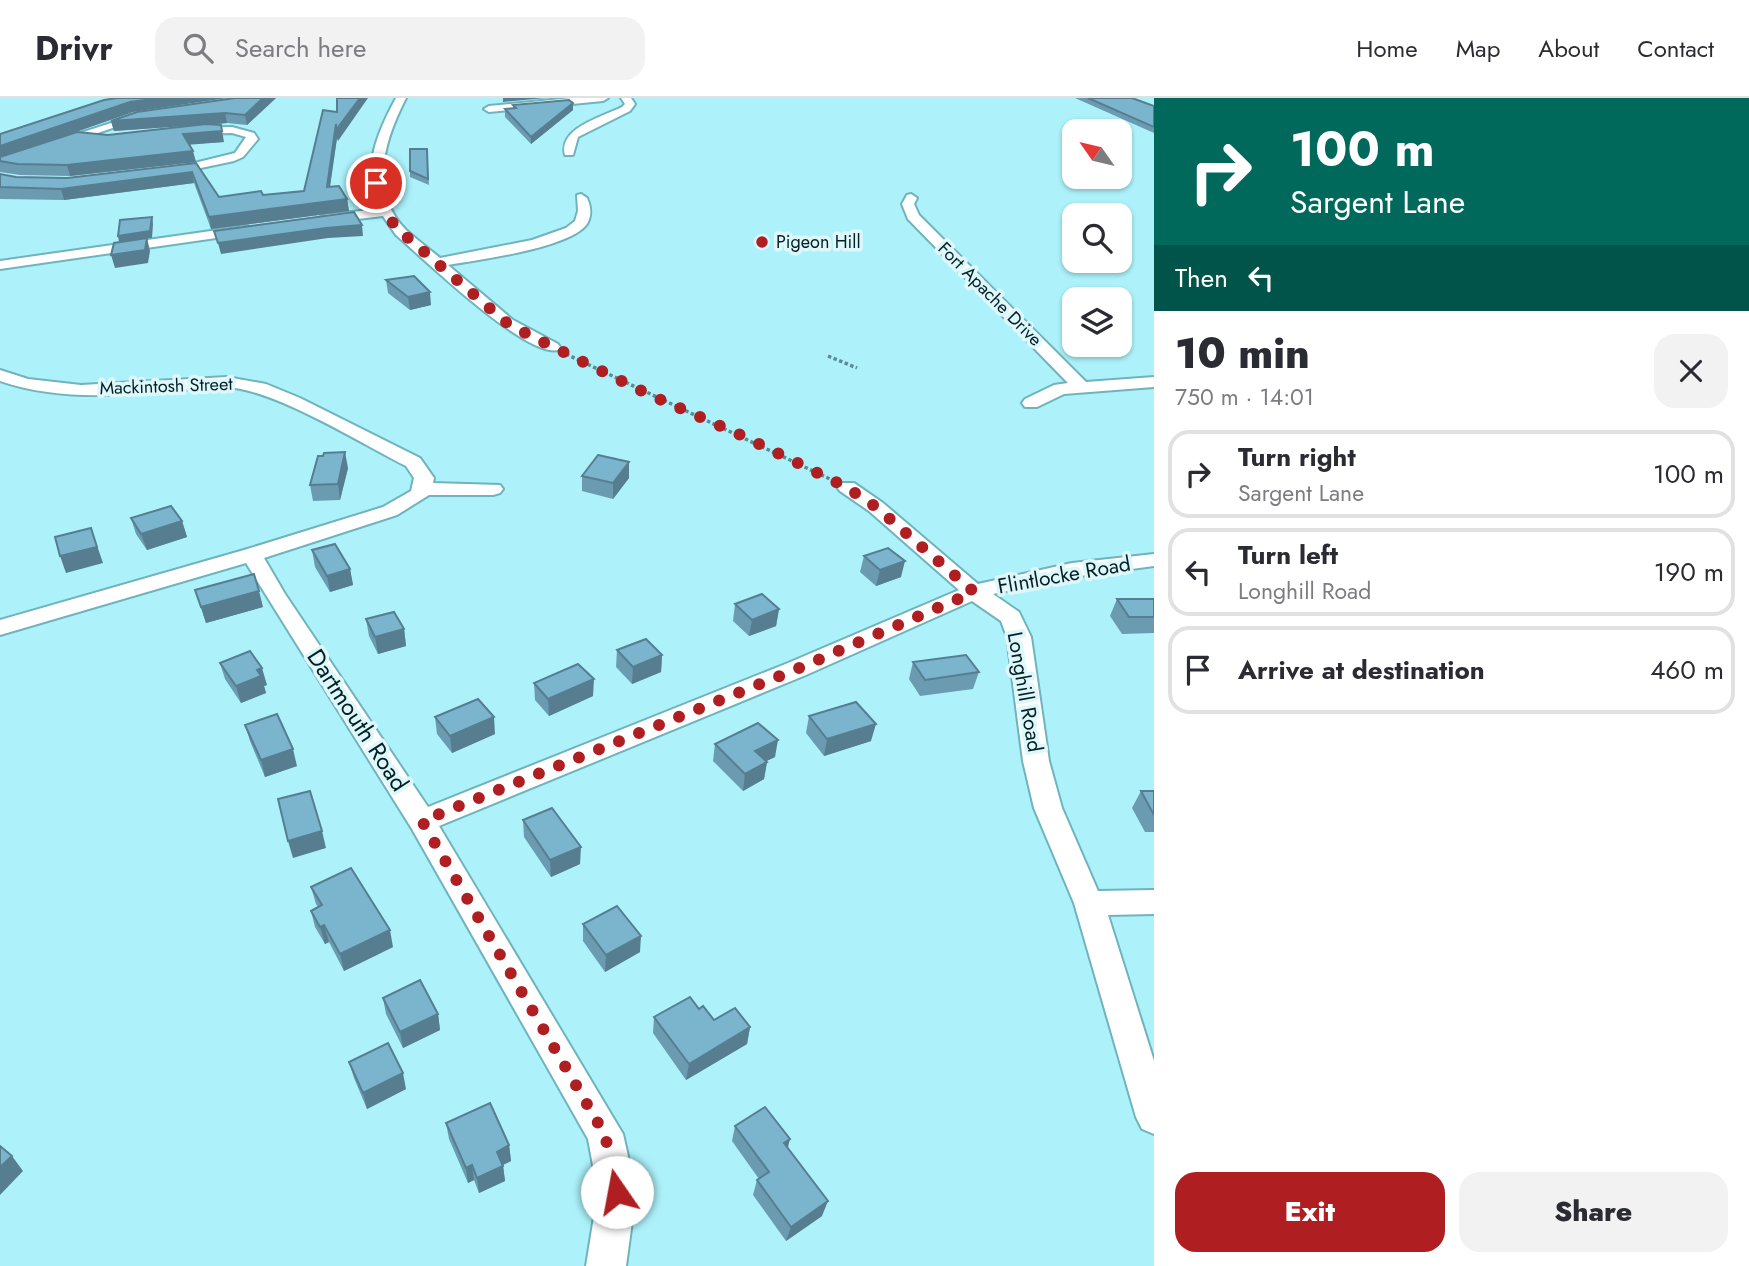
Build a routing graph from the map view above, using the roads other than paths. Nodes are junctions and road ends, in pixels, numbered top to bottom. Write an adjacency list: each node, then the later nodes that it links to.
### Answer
1 (401, 98): 15 (street)
2 (603, 98): 4 (street)
3 (626, 98): 9 (street)
4 (489, 109)
5 (158, 112): 7 (street)
6 (182, 132): 11 (street)
7 (78, 136): 8 (street); 10 (street)
8 (117, 139)
9 (569, 153)
10 (0, 164): 12 (street)
11 (161, 171)
12 (0, 173)
13 (581, 198): 18 (street)
14 (911, 198): 23 (street, Fort Apache Drive)
15 (386, 212): 16 (street); 18 (street)
16 (315, 220)
17 (261, 228): 19 (street)
18 (437, 263): 20 (street)
19 (0, 265)
20 (552, 347)
21 (0, 375): 26 (street, Mackintosh Street)
22 (1154, 382): 23 (street)
23 (1081, 387): 24 (street)
24 (1031, 403)
25 (846, 487): 30 (street, Longhill Road)
26 (423, 489): 27 (street); 28 (street)
27 (493, 489)
28 (252, 555): 31 (street); 32 (street, Dartmouth Road)
29 (1154, 560): 30 (street, Flintlocke Road)
30 (974, 592): 32 (street, Flintlocke Road); 34 (street, Longhill Road)
31 (0, 628)
32 (422, 821): 36 (street, Dartmouth Road)
33 (1154, 902): 34 (street)
34 (1089, 904): 35 (street, Longhill Road)
35 (1154, 1117)
36 (606, 1266)

